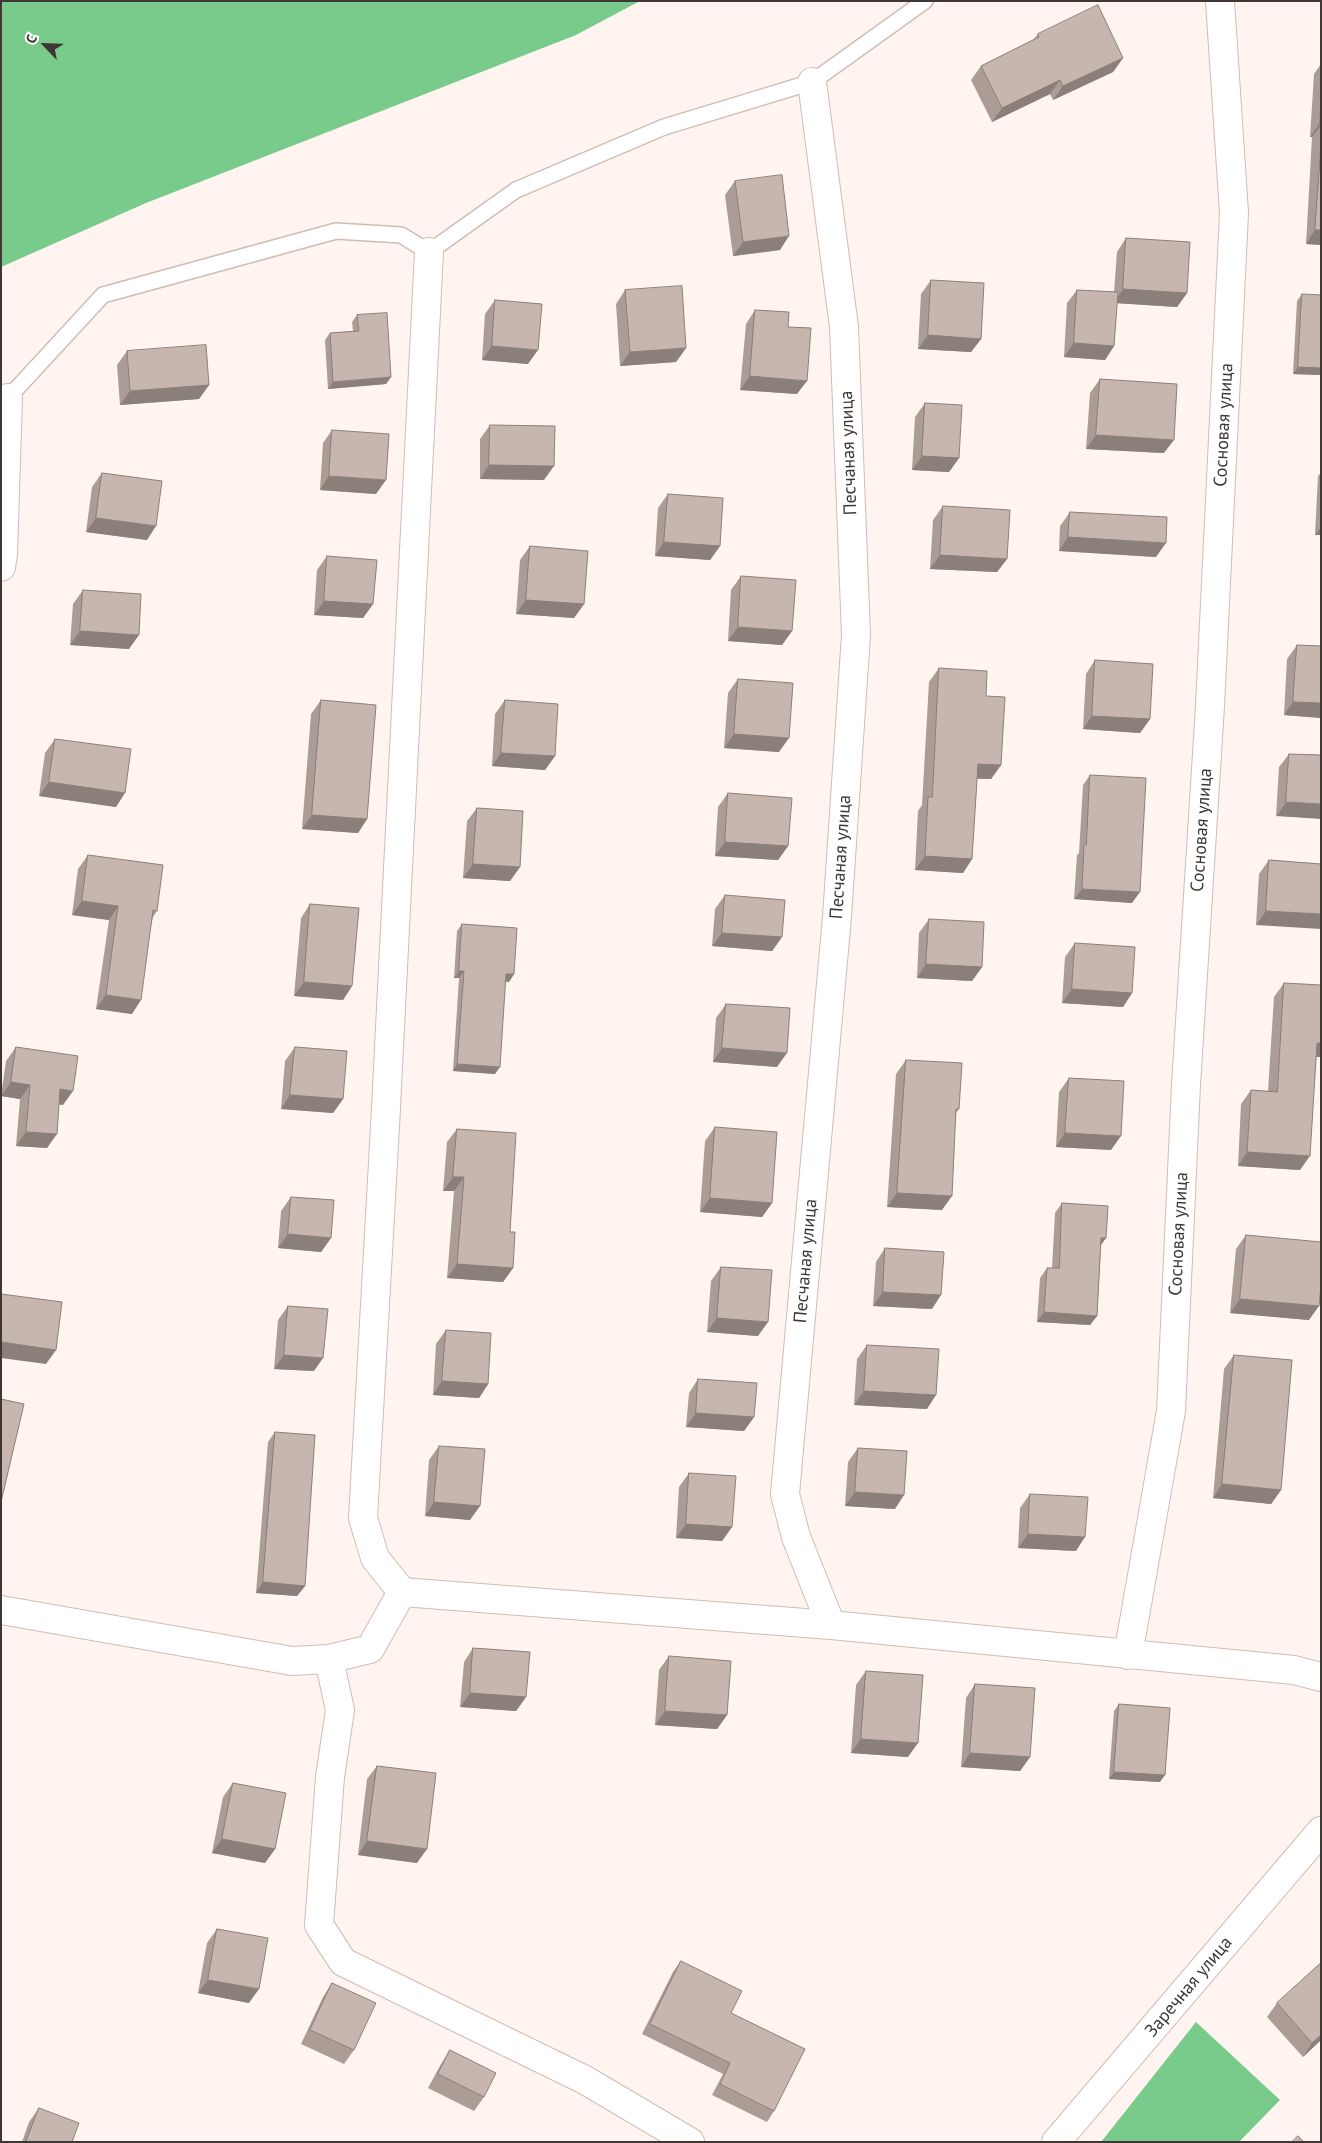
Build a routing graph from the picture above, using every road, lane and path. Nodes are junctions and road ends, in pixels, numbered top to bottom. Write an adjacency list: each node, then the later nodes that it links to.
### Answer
1 (925, 1): 3 (lane)
2 (1220, 1): 10 (street, Сосновая улица)
3 (812, 82): 4 (lane); 9 (street, Песчаная улица)
4 (429, 252): 5 (lane); 7 (street)
5 (5, 399): 6 (street)
6 (1, 567)
7 (402, 1592): 9 (street); 11 (street)
8 (1, 1610): 11 (street)
9 (831, 1625): 10 (street)
10 (1128, 1655): 12 (street)
11 (329, 1658): 14 (street)
12 (1321, 1677)
13 (1321, 1832): 15 (street, Заречная улица)
14 (690, 2142)
15 (1056, 2142)

